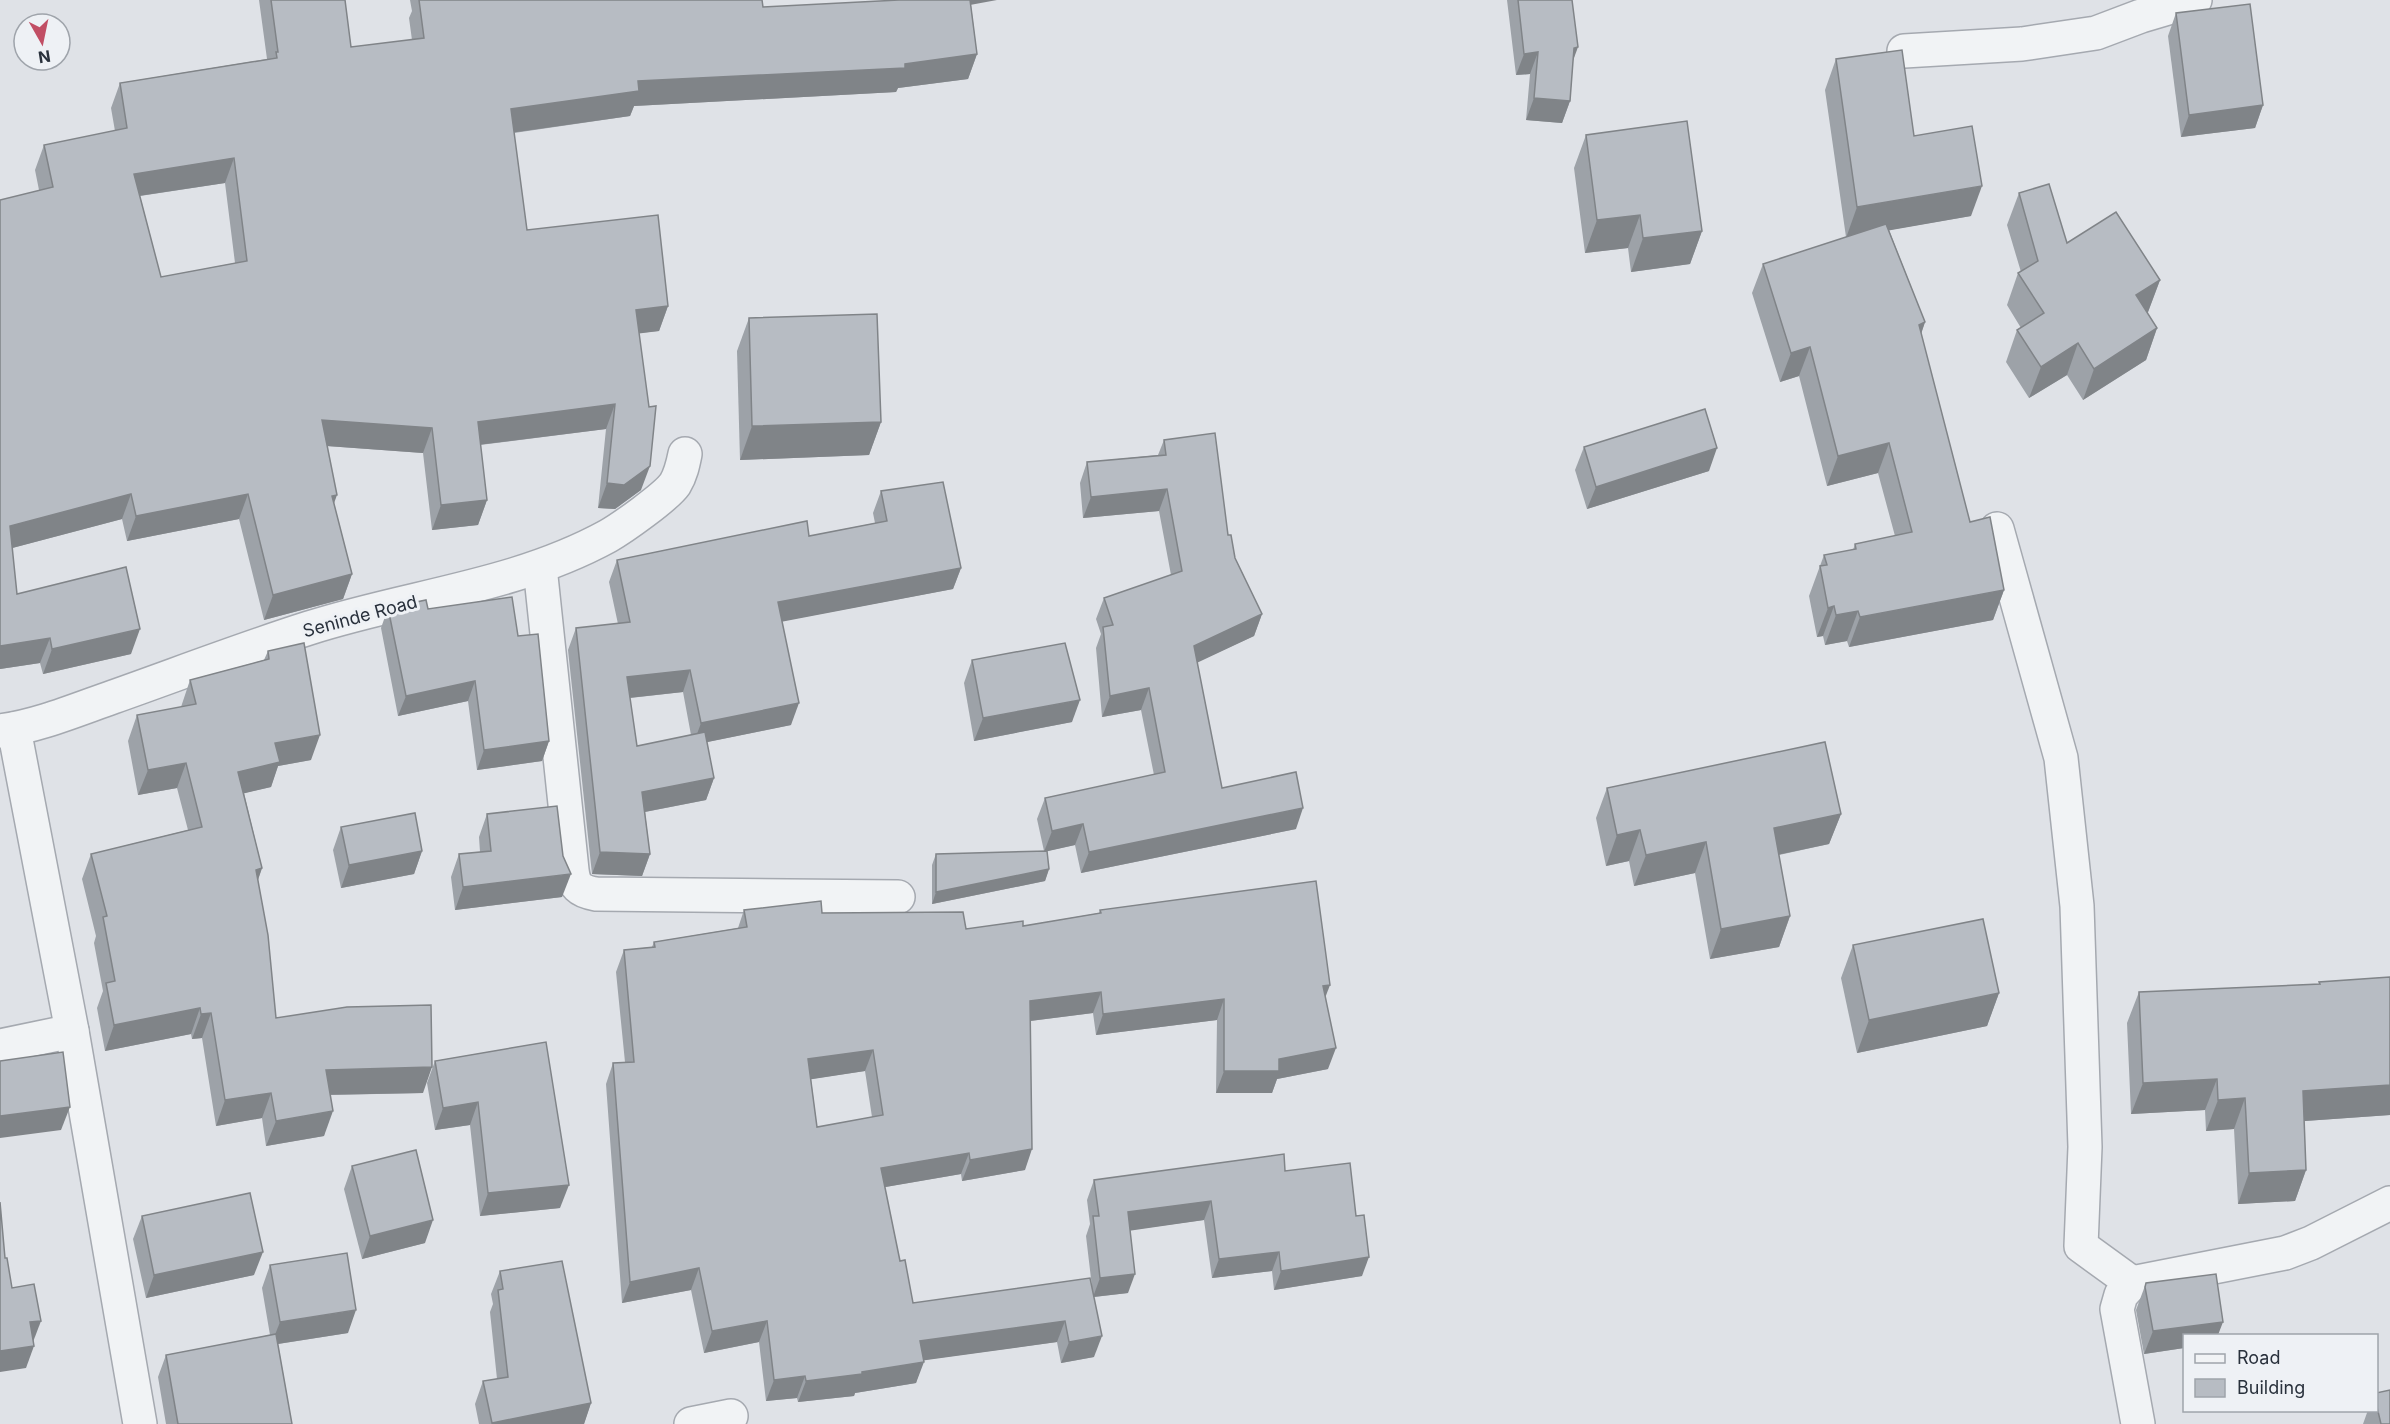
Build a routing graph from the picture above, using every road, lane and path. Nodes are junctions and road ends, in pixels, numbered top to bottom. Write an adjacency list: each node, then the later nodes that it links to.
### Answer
1 (2195, 0): 2 (street)
2 (1904, 51)
3 (685, 454): 5 (street, Seninde Road)
4 (1997, 529): 11 (street)
5 (540, 567): 6 (street, Seninde Road); 7 (street)
6 (7, 730): 8 (street)
7 (898, 897)
8 (72, 1031): 9 (street); 13 (street)
9 (0, 1046)
10 (2390, 1203): 11 (street)
11 (2132, 1283): 15 (street)
12 (731, 1416): 14 (street)
13 (140, 1424)
14 (691, 1424)
15 (2138, 1424)

